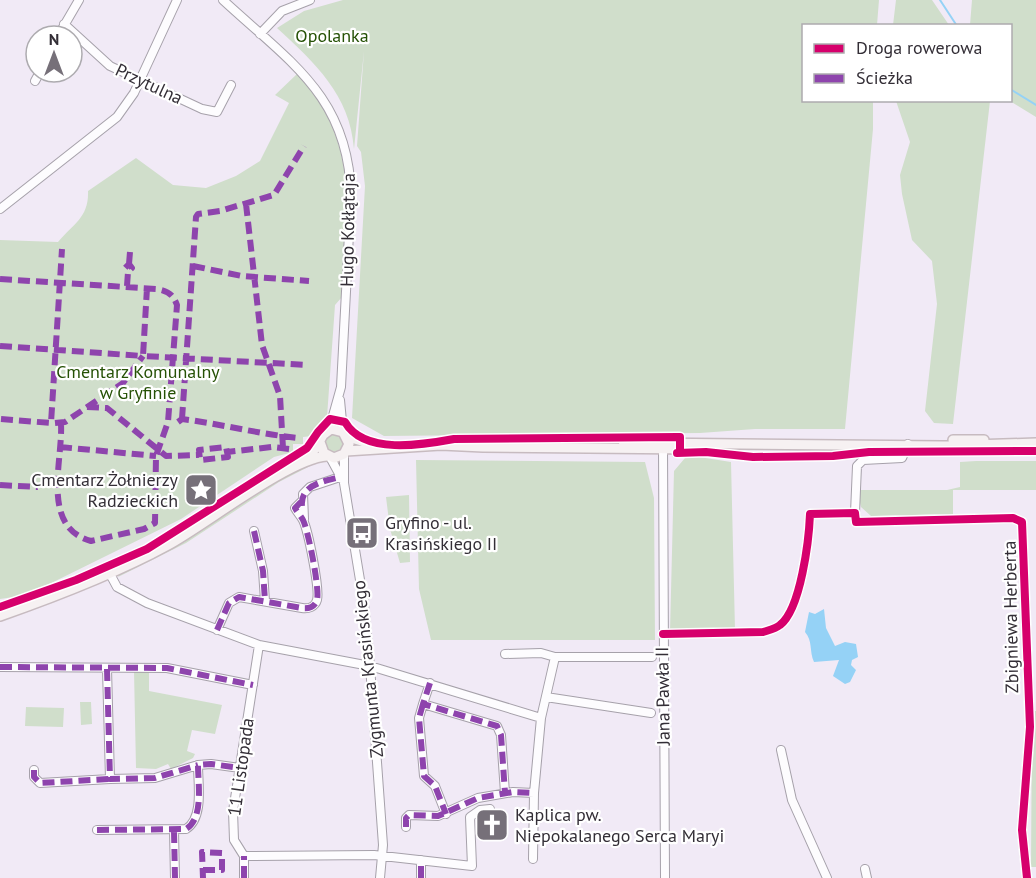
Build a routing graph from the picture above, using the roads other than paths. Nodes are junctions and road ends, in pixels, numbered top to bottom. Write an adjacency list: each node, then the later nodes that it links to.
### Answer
1 (79, 0): 5 (street)
2 (177, 0): 8 (street)
3 (223, 0): 6 (street, Hugo Kołłątaja)
4 (310, 0): 6 (street)
5 (64, 24)
6 (260, 34): 11 (street, Hugo Kołłątaja)
7 (84, 43): 8 (street, Przytulna)
8 (140, 80): 9 (street, Przytulna); 10 (street)
9 (231, 85)
10 (0, 209)
11 (339, 399): 12 (street, Hugo Kołłątaja); 13 (street, Hugo Kołłątaja)
12 (329, 430): 13 (main road); 14 (main road)
13 (346, 435): 18 (main road); 19 (main road)
14 (320, 442): 20 (main road); 21 (main road)
15 (1036, 443): 16 (main road)
16 (908, 444): 17 (main road); 23 (street)
17 (663, 446): 18 (main road); 29 (street, Jana Pawła II)
18 (383, 448): 19 (main road)
19 (345, 453): 20 (main road); 22 (street, Zygmunta Krasińskiego)
20 (328, 456): 21 (main road); 22 (street, Zygmunta Krasińskiego)
21 (291, 468): 25 (main road)
22 (342, 480): 26 (street); 34 (street, Zygmunta Krasińskiego)
23 (855, 513): 29 (street); 67 (street, Zbigniewa Herberta)
24 (254, 531): 26 (street)
25 (110, 574): 27 (main road); 28 (street)
26 (265, 601): 28 (street)
27 (0, 613)
28 (217, 630): 30 (street)
29 (663, 634): 64 (street, Jana Pawła II)
30 (259, 645): 34 (street); 38 (street, 11 Listopada)
31 (505, 654): 32 (street)
32 (555, 657): 33 (street); 39 (street)
33 (652, 657)
34 (370, 666): 37 (street); 56 (street, Zygmunta Krasińskiego)
35 (0, 667): 36 (street)
36 (107, 669): 38 (street); 47 (street)
37 (429, 683): 40 (street); 42 (street)
38 (253, 685): 45 (street, 11 Listopada)
39 (546, 697): 41 (street); 42 (street)
40 (423, 704): 48 (street); 51 (street)
41 (651, 713)
42 (541, 718): 49 (street)
43 (781, 750): 65 (street)
44 (198, 765): 45 (street); 47 (street); 54 (street)
45 (240, 768): 55 (street, 11 Listopada)
46 (34, 770): 47 (street)
47 (110, 779)
48 (505, 793): 49 (street); 51 (street)
49 (534, 793): 57 (street)
50 (490, 809): 58 (street)
51 (446, 814): 52 (street)
52 (406, 827)
53 (97, 830): 54 (street)
54 (174, 831): 60 (street)
55 (244, 856): 56 (street); 61 (street)
56 (383, 856): 58 (street); 62 (street, Zygmunta Krasińskiego)
57 (533, 859)
58 (421, 860): 63 (street)
59 (866, 868): 66 (street)
60 (175, 878)
61 (244, 878)
62 (380, 878)
63 (421, 878)
64 (665, 878)
65 (827, 878)
66 (867, 878)
67 (1027, 878)

